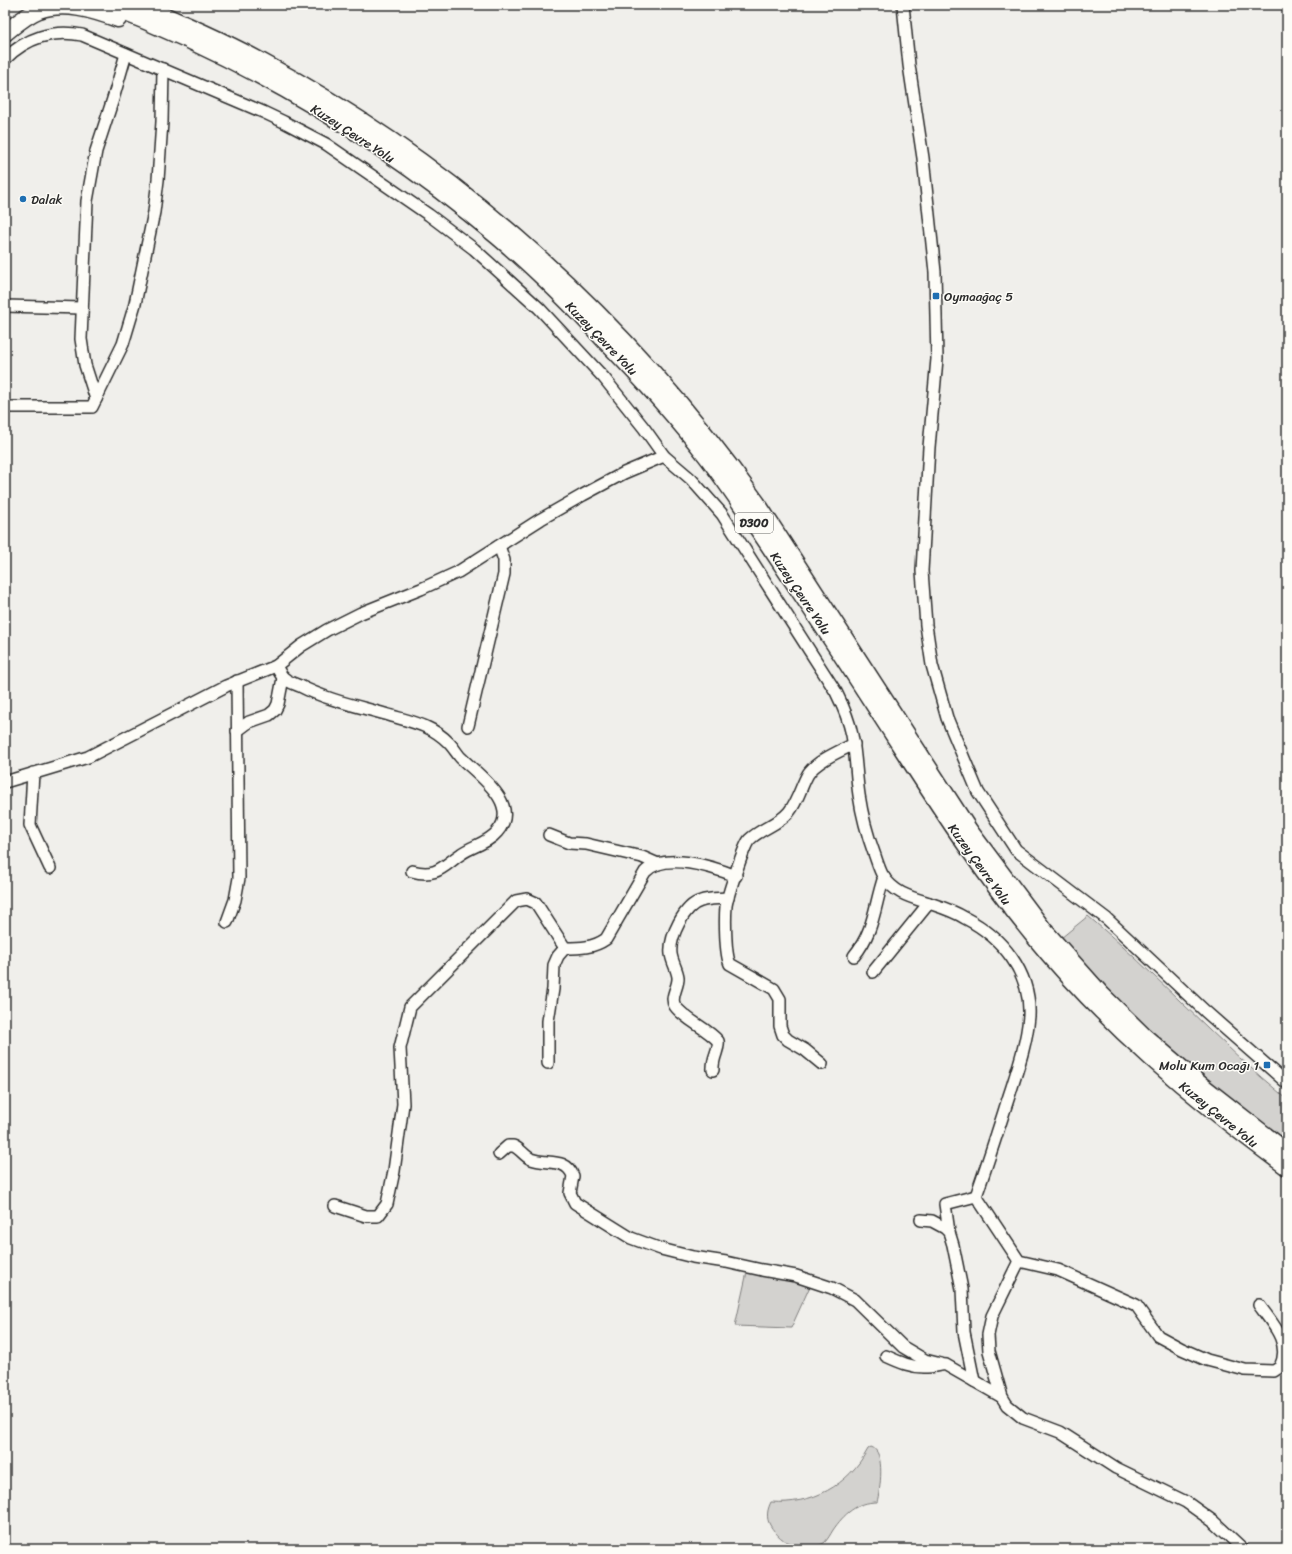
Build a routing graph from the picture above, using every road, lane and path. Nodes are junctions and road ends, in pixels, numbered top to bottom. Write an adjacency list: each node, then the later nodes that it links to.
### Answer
1 (106, 5): 9 (highway, Kuzey Çevre Yolu / D300)
2 (140, 5): 10 (highway, Kuzey Çevre Yolu / D300)
3 (166, 5): 10 (highway)
4 (903, 5): 40 (street)
5 (5, 33): 9 (highway)
6 (126, 54): 7 (street); 8 (street); 12 (street)
7 (5, 59)
8 (163, 69): 13 (street); 15 (street)
9 (254, 73): 43 (highway, Kuzey Çevre Yolu / D300)
10 (338, 106): 41 (highway, Kuzey Çevre Yolu / D300)
11 (5, 306): 12 (street)
12 (82, 308): 13 (street)
13 (96, 399): 14 (street)
14 (5, 407)
15 (664, 456): 16 (street); 22 (street)
16 (500, 546): 17 (street); 20 (street)
17 (276, 666): 18 (street); 19 (street)
18 (283, 678): 21 (street); 28 (street)
19 (237, 681): 21 (street); 23 (street)
20 (468, 726)
21 (237, 731): 33 (street)
22 (854, 744): 29 (street); 30 (street)
23 (33, 773): 24 (street); 27 (street)
24 (5, 782)
25 (549, 835): 26 (street)
26 (658, 864): 29 (street); 34 (street)
27 (50, 868)
28 (412, 872)
29 (736, 876): 31 (street)
30 (884, 877): 32 (street); 35 (street)
31 (728, 898): 38 (street); 39 (street)
32 (929, 903): 36 (street); 44 (street)
33 (227, 922)
34 (565, 948): 37 (street); 45 (street)
35 (854, 956)
36 (873, 972)
37 (548, 1063)
38 (822, 1064)
39 (713, 1070)
40 (1287, 1083)
41 (1287, 1152)
42 (499, 1154): 51 (street)
43 (1287, 1168)
44 (976, 1196): 47 (street); 48 (street)
45 (335, 1206)
46 (921, 1220): 47 (street)
47 (949, 1232): 52 (street)
48 (1019, 1261): 49 (street); 53 (street)
49 (1259, 1305)
50 (886, 1356): 51 (street)
51 (941, 1364): 52 (street)
52 (974, 1381): 53 (street)
53 (1002, 1397): 54 (street)
54 (1243, 1549)

